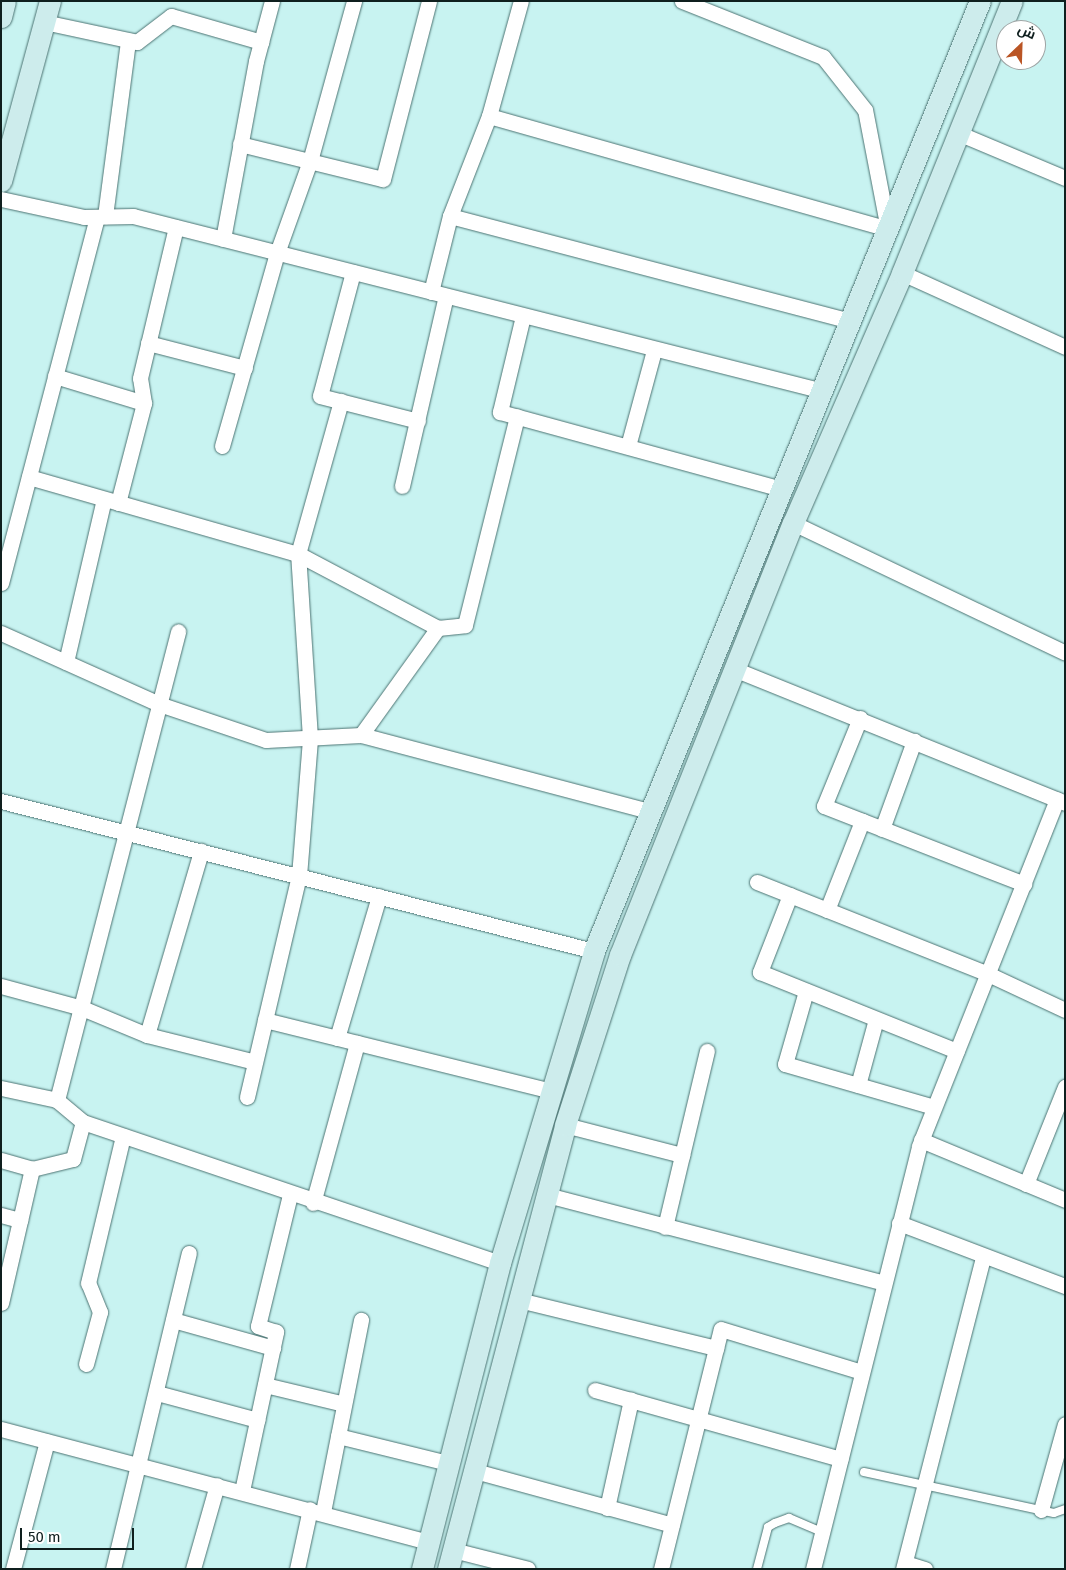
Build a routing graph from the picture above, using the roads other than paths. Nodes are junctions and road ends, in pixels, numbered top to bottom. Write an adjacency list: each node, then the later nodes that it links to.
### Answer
1 (6, 1): 11 (street)
2 (50, 1): 12 (street)
3 (272, 1): 14 (street)
4 (354, 1): 18 (street)
5 (429, 1): 18 (street)
6 (522, 1): 15 (street)
7 (682, 1): 25 (street)
8 (980, 1): 25 (street)
9 (1012, 1): 16 (street)
10 (172, 9): 13 (street); 14 (street)
11 (1, 17)
12 (44, 22): 13 (street); 20 (street)
13 (128, 40): 22 (street)
14 (261, 42): 17 (street)
15 (490, 116): 23 (street); 25 (street)
16 (958, 134): 19 (street); 29 (street)
17 (240, 144): 18 (street); 26 (street)
18 (310, 161): 27 (street)
19 (1065, 178)
20 (1, 181)
21 (1, 199): 22 (street)
22 (101, 216): 24 (street); 38 (street)
23 (450, 216): 30 (street); 33 (street)
24 (176, 227): 26 (street); 34 (street)
25 (888, 229): 33 (street)
26 (223, 239): 27 (street)
27 (278, 253): 28 (street); 37 (street)
28 (354, 272): 30 (street); 40 (street)
29 (902, 273): 35 (street); 50 (street)
30 (431, 292): 31 (street)
31 (446, 296): 32 (street); 43 (street)
32 (524, 316): 36 (street); 42 (street)
33 (851, 321): 39 (street)
34 (148, 343): 37 (street); 41 (street)
35 (1065, 347)
36 (654, 350): 39 (street); 45 (street)
37 (244, 368): 44 (street)
38 (55, 376): 41 (street); 46 (street)
39 (823, 391): 48 (street)
40 (341, 402): 43 (street); 51 (street)
41 (144, 403): 49 (street)
42 (517, 416): 45 (street); 53 (street)
43 (418, 421): 47 (street)
44 (222, 446)
45 (628, 446): 48 (street)
46 (29, 477): 49 (street); 52 (street)
47 (402, 486)
48 (782, 489): 66 (street)
49 (111, 501): 51 (street); 57 (street)
50 (793, 523): 56 (street); 58 (street)
51 (298, 554): 53 (street); 62 (street)
52 (1, 583)
53 (438, 628): 61 (street)
54 (178, 631): 59 (street)
55 (1, 632): 57 (street)
56 (1065, 654)
57 (66, 662): 59 (street)
58 (734, 669): 60 (street); 99 (street)
59 (159, 704): 62 (street); 69 (street)
60 (860, 718): 63 (street); 67 (street)
61 (361, 735): 62 (street); 66 (street)
62 (310, 738): 71 (street)
63 (914, 741): 65 (street); 68 (street)
64 (1, 801): 69 (street)
65 (1061, 801): 73 (street)
66 (648, 811): 77 (street)
67 (862, 821): 68 (street); 76 (street)
68 (882, 828): 73 (street)
69 (124, 832): 70 (street); 81 (street)
70 (201, 851): 71 (street); 85 (street)
71 (299, 876): 75 (street); 84 (street)
72 (757, 882): 74 (street)
73 (1024, 884): 78 (street)
74 (790, 895): 76 (street); 80 (street)
75 (379, 896): 77 (street); 86 (street)
76 (827, 910): 78 (street)
77 (594, 951): 94 (street)
78 (988, 974): 82 (street); 89 (street)
79 (1, 986): 81 (street)
80 (806, 991): 83 (street); 91 (street)
81 (82, 1008): 85 (street); 96 (street)
82 (1065, 1010)
83 (876, 1019): 89 (street); 91 (street)
84 (265, 1020): 86 (street); 90 (street)
85 (147, 1035): 90 (street)
86 (337, 1038): 87 (street)
87 (357, 1043): 94 (street); 109 (street)
88 (706, 1051): 102 (street)
89 (956, 1052): 97 (street)
90 (255, 1062): 95 (street)
91 (858, 1085): 97 (street)
92 (1065, 1087): 105 (street)
93 (1, 1088): 96 (street)
94 (550, 1091): 116 (street)
95 (248, 1097)
96 (57, 1100): 98 (street)
97 (934, 1108): 101 (street)
98 (83, 1122): 100 (street); 104 (street)
99 (564, 1125): 102 (street); 107 (street)
100 (122, 1136): 106 (street); 125 (street)
101 (921, 1140): 105 (street); 112 (street)
102 (682, 1155): 113 (street)
103 (1, 1160): 104 (street)
104 (32, 1169): 111 (street)
105 (1026, 1184): 108 (street)
106 (290, 1195): 109 (street); 123 (street)
107 (547, 1195): 113 (street); 119 (street)
108 (1065, 1200)
109 (313, 1203): 116 (street)
110 (1, 1216): 111 (street)
111 (20, 1220): 120 (street)
112 (899, 1223): 115 (street); 117 (street)
113 (665, 1227): 117 (street)
114 (188, 1253): 121 (street)
115 (983, 1257): 118 (street); 143 (street)
116 (500, 1263): 139 (street)
117 (884, 1283): 126 (street)
118 (1065, 1286)
119 (519, 1300): 124 (street); 141 (street)
120 (1, 1303)
121 (173, 1320): 123 (street); 129 (street)
122 (361, 1320): 131 (street)
123 (273, 1348): 127 (street)
124 (716, 1348): 126 (street); 132 (street)
125 (86, 1364)
126 (862, 1372): 138 (street)
127 (265, 1385): 131 (street); 133 (street)
128 (595, 1390): 130 (street)
129 (157, 1393): 133 (street); 140 (street)
130 (631, 1400): 132 (street); 146 (street)
131 (344, 1404): 136 (street)
132 (699, 1417): 138 (street); 150 (street)
133 (257, 1420): 145 (street)
134 (1065, 1424): 149 (street)
135 (1, 1429): 137 (street)
136 (338, 1436): 139 (street); 148 (street)
137 (47, 1441): 140 (street); 155 (street)
138 (840, 1460): 151 (street)
139 (448, 1463): 152 (street)
140 (141, 1465): 144 (street); 156 (street)
141 (475, 1471): 146 (street); 153 (street)
142 (864, 1472): 143 (lane)
143 (925, 1483): 149 (lane); 154 (street)
144 (217, 1484): 145 (street); 157 (street)
145 (242, 1491): 148 (street)
146 (607, 1508): 150 (street)
147 (1065, 1509): 149 (lane)
148 (317, 1510): 152 (street); 158 (street)
149 (1041, 1510)
150 (672, 1525): 161 (street)
151 (822, 1532): 162 (lane); 163 (street)
152 (428, 1542): 159 (street)
153 (450, 1559): 160 (street)
154 (904, 1566): 164 (street)
155 (13, 1569)
156 (114, 1569)
157 (193, 1569)
158 (297, 1569)
159 (422, 1569)
160 (528, 1569)
161 (661, 1569)
162 (757, 1569)
163 (813, 1569)
164 (926, 1569)

